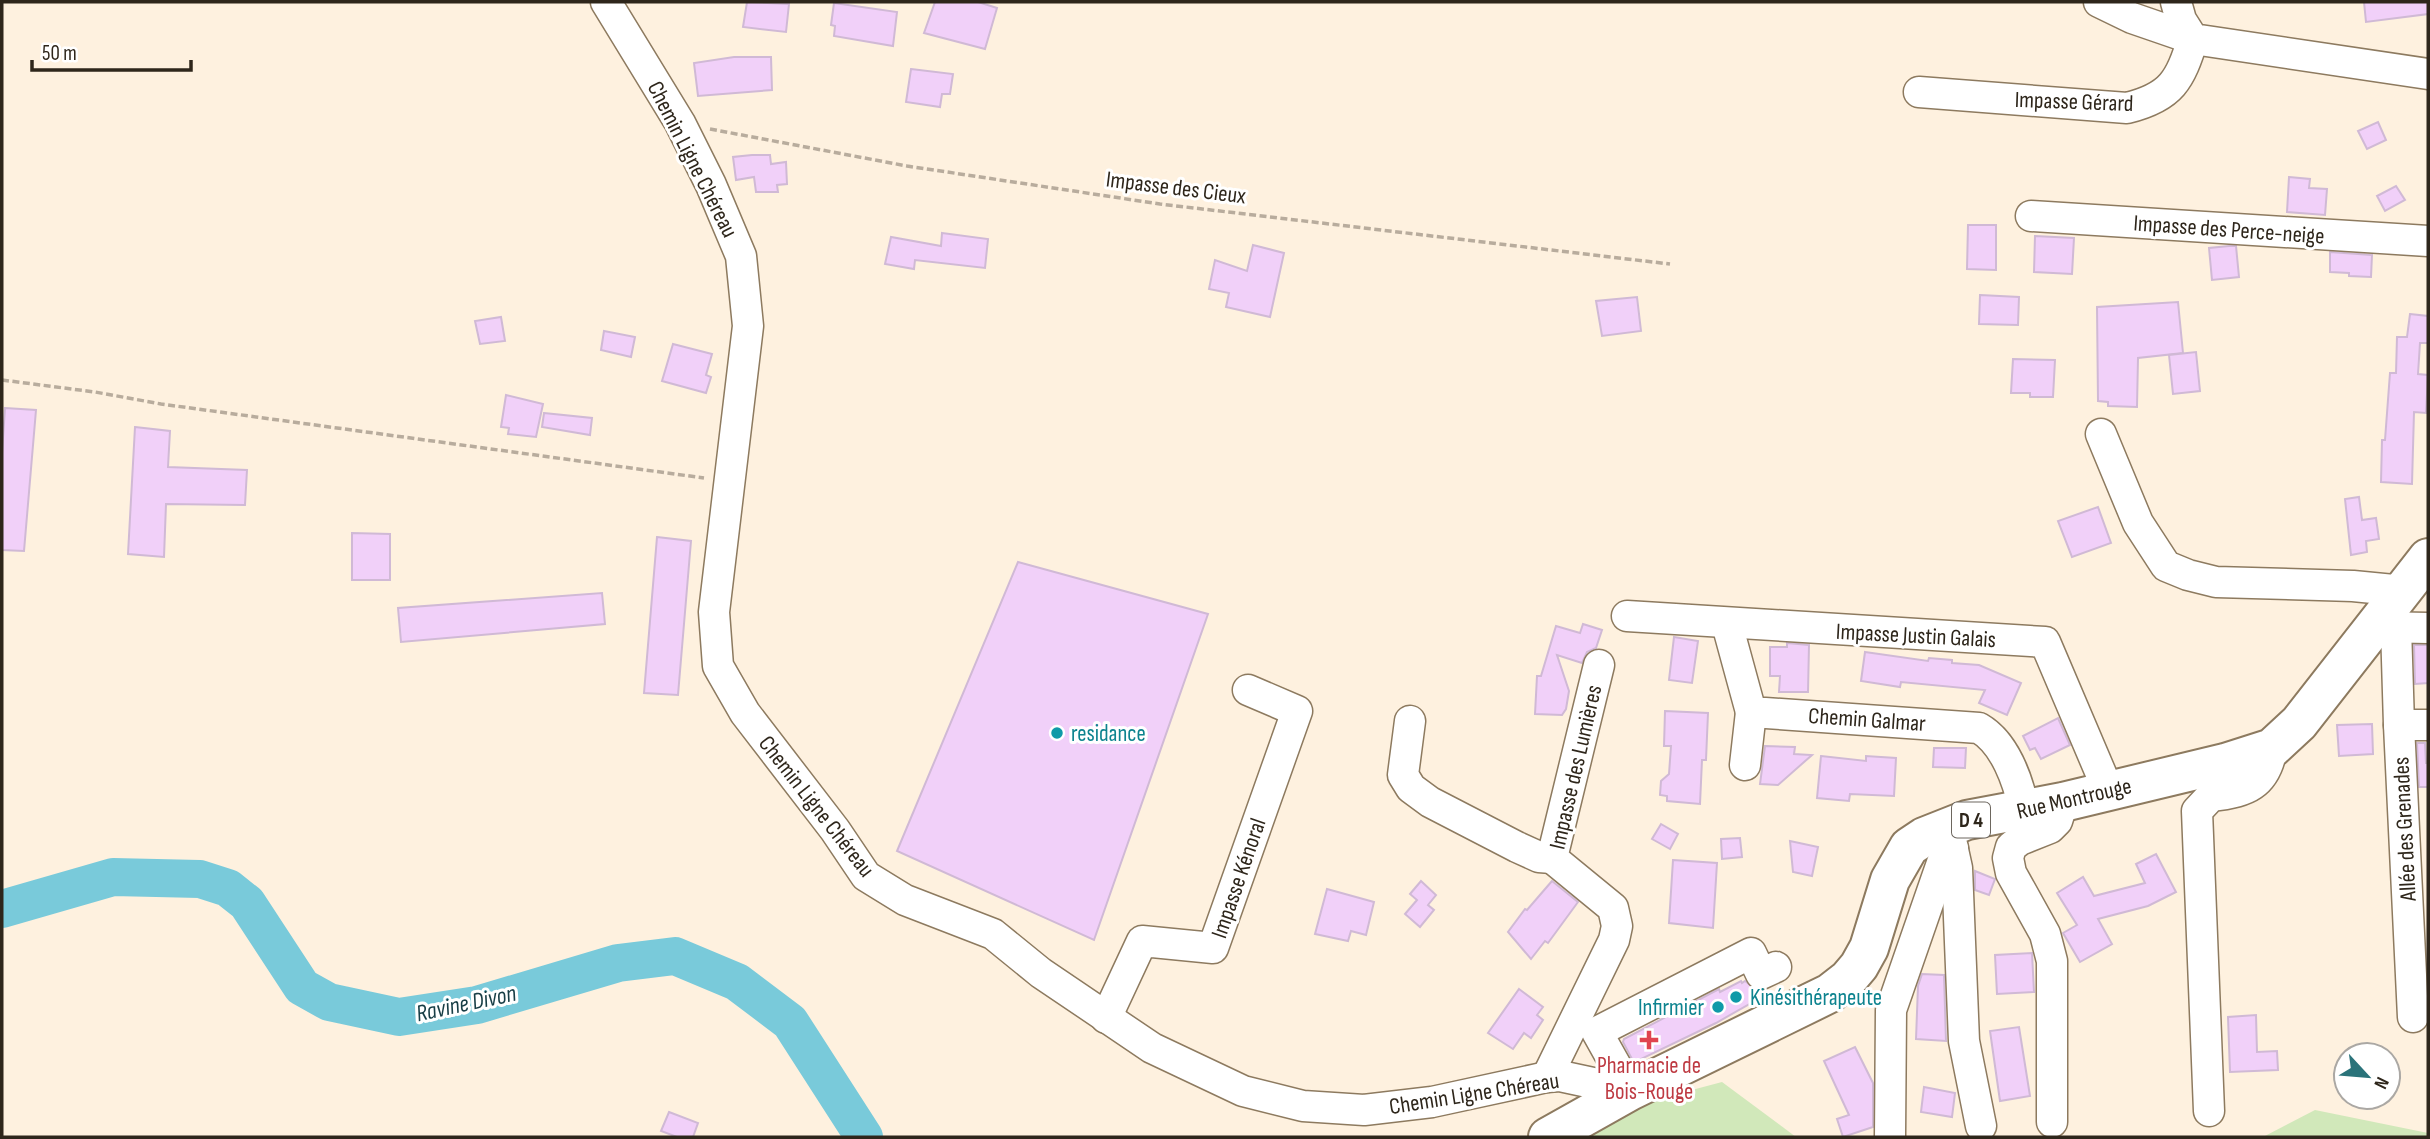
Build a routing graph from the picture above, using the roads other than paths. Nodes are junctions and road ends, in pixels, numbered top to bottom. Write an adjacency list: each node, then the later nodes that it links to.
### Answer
1 (606, 2): 31 (street, Chemin Ligne Chéreau)
2 (2099, 2): 4 (street)
3 (2176, 2): 4 (street)
4 (2193, 38): 5 (street); 6 (street, Impasse Gérard)
5 (2428, 74)
6 (1919, 92)
7 (2031, 216): 8 (street, Impasse des Perce-neige)
8 (2428, 241)
9 (2101, 434): 11 (street)
10 (2428, 558): 11 (main road, Rue Montrouge / D 4)
11 (2404, 590): 14 (main road, Rue Montrouge / D 4)
12 (1627, 616): 13 (street, Impasse Justin Galais)
13 (1727, 624): 18 (street); 23 (street, Impasse Justin Galais)
14 (2386, 627): 15 (street); 20 (street, Allée des Grenades); 21 (main road, Rue Montrouge / D 4)
15 (2428, 628)
16 (1599, 665): 27 (street, Impasse des Lumières)
17 (1248, 690): 31 (street, Impasse Kénoral)
18 (1751, 712): 22 (street); 25 (street, Chemin Galmar)
19 (1410, 721): 27 (street)
20 (2414, 725): 28 (street, Allée des Grenades)
21 (2272, 748): 23 (main road, Rue Montrouge / D 4); 34 (street)
22 (1745, 765)
23 (2108, 790): 24 (main road, Rue Montrouge / D 4)
24 (2063, 802): 25 (main road, Rue Montrouge / D 4); 35 (street)
25 (2024, 809): 26 (main road, Rue Montrouge / D 4)
26 (1950, 838): 33 (main road, Rue Montrouge / D 4); 36 (street); 38 (street)
27 (1552, 858): 32 (street, Impasse des Lumières)
28 (2419, 955): 30 (street, Allée des Grenades)
29 (1776, 967): 33 (street)
30 (2413, 1017)
31 (1106, 1018): 32 (street, Chemin Ligne Chéreau)
32 (1547, 1076): 33 (street, Chemin Ligne Chéreau)
33 (1630, 1091): 37 (main road, Rue Montrouge / D 4)
34 (2209, 1111)
35 (2052, 1122)
36 (1981, 1126)
37 (1548, 1137)
38 (1890, 1137)

